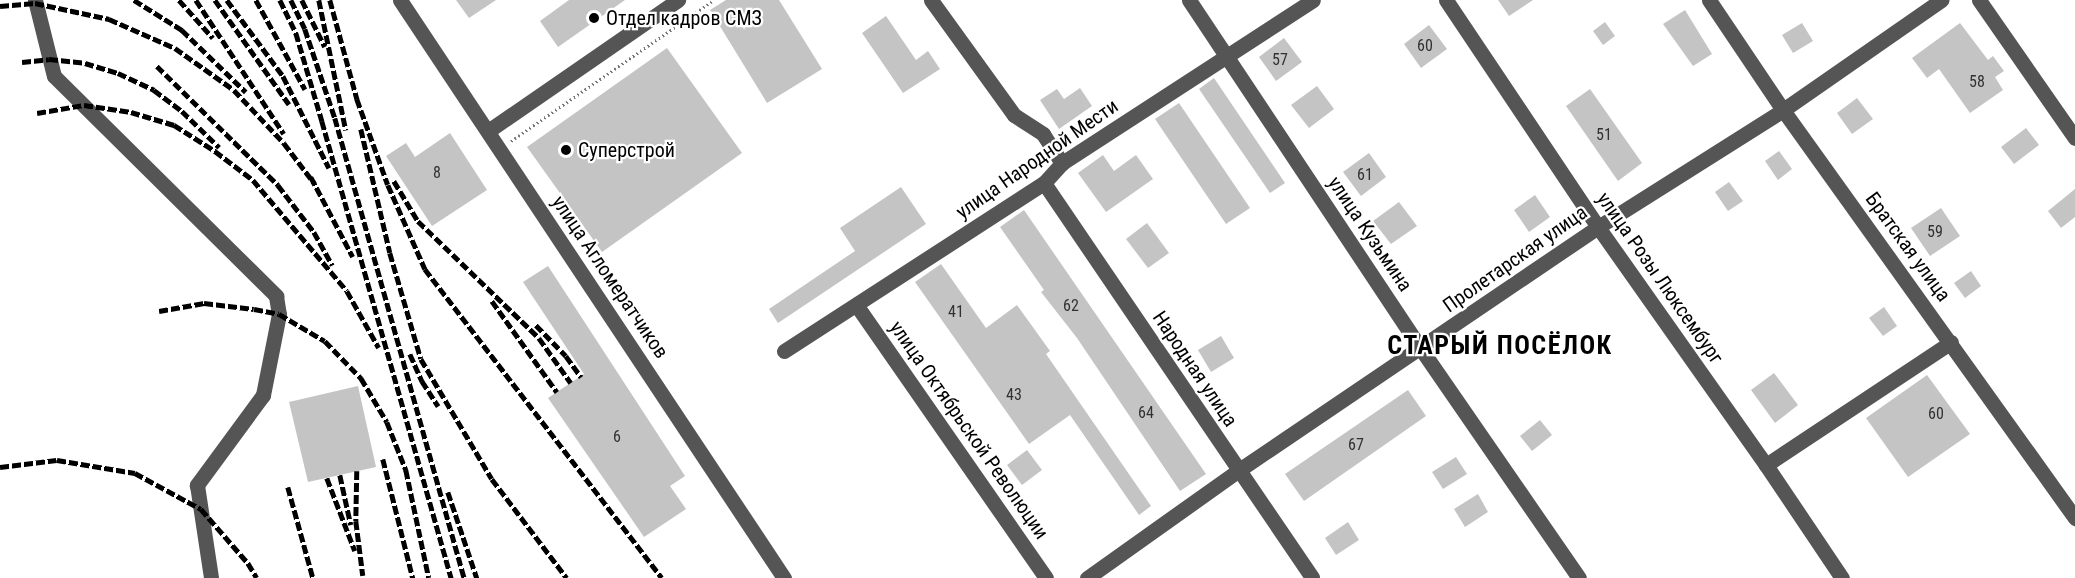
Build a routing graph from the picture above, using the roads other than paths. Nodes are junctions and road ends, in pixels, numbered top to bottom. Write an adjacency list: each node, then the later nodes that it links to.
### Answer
1 (35, 0): 25 (street)
2 (400, 0): 13 (street, улица Агломератчиков)
3 (678, 0): 13 (street)
4 (931, 0): 15 (street)
5 (1189, 0): 11 (street, улица Кузьмина)
6 (1313, 0): 11 (street, улица Народной Мести)
7 (1446, 0): 17 (street, улица Розы Люксембург)
8 (1709, 0): 12 (street, Братская улица)
9 (1941, 0): 12 (street, Пролетарская улица)
10 (1979, 0): 14 (street)
11 (1226, 56): 15 (street, улица Народной Мести); 20 (street, улица Кузьмина)
12 (1783, 110): 17 (street, Пролетарская улица); 19 (street, Братская улица)
13 (488, 131): 26 (street, улица Агломератчиков)
14 (2075, 138)
15 (1062, 163): 16 (street, улица Народной Мести)
16 (1044, 183): 18 (street, улица Народной Мести); 23 (street, Народная улица)
17 (1598, 227): 20 (street, Пролетарская улица); 22 (street, улица Розы Люксембург)
18 (857, 306): 21 (street, улица Народной Мести); 27 (street, улица Октябрьской Революции)
19 (1951, 342): 22 (street); 24 (street, Братская улица)
20 (1421, 349): 23 (street, Пролетарская улица); 30 (street, улица Кузьмина)
21 (784, 351)
22 (1766, 465): 31 (street, улица Розы Люксембург)
23 (1239, 470): 28 (street, Пролетарская улица); 29 (street, Народная улица)
24 (2075, 518)
25 (211, 578)
26 (784, 578)
27 (1046, 578)
28 (1087, 578)
29 (1312, 578)
30 (1579, 578)
31 (1842, 578)

